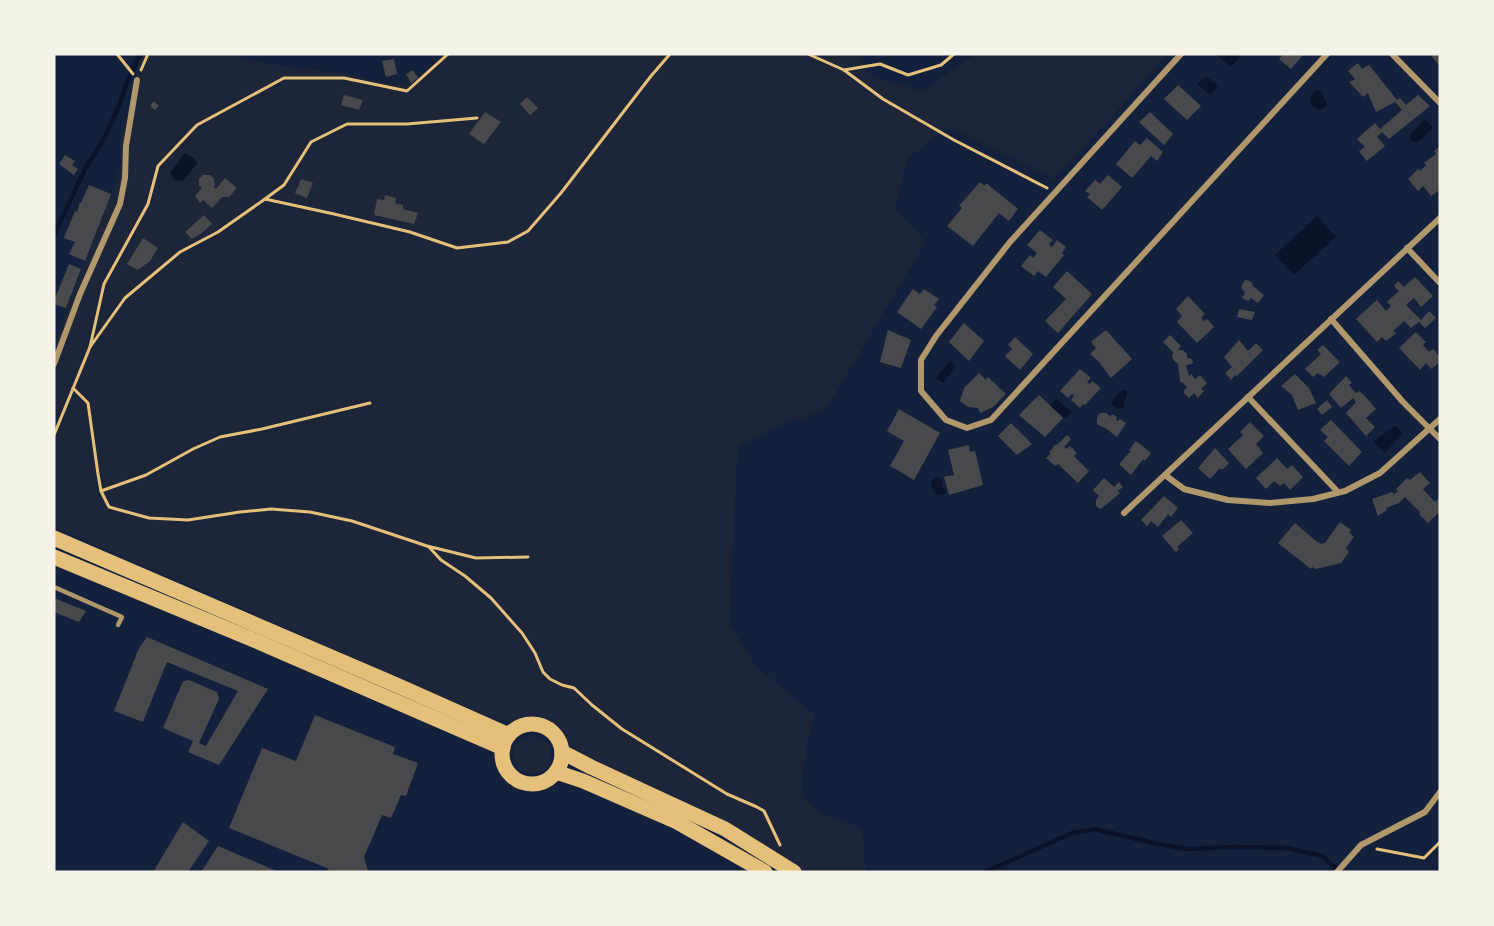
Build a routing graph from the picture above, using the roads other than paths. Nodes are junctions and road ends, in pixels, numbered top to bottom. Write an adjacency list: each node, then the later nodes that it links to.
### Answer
1 (1182, 54): 2 (street)
2 (1327, 54)
3 (1392, 54): 5 (street)
4 (137, 80): 10 (street)
5 (1440, 103)
6 (1440, 218): 7 (street)
7 (1407, 248): 8 (street); 9 (street)
8 (1440, 283)
9 (1331, 319): 11 (street); 13 (street)
10 (54, 364)
11 (1248, 397): 15 (street); 16 (street)
12 (1440, 419): 13 (street)
13 (1430, 429): 14 (street); 16 (street)
14 (1440, 439)
15 (1165, 475): 16 (street); 17 (street)
16 (1338, 492)
17 (1124, 513)
18 (54, 538): 22 (main road)
19 (54, 557): 22 (main road)
20 (54, 587): 21 (lane)
21 (118, 625)
22 (506, 742): 23 (main road); 24 (main road)
23 (562, 752): 24 (main road); 27 (main road)
24 (556, 772): 26 (main road)
25 (1440, 792): 28 (street)
26 (765, 872)
27 (794, 872)
28 (1337, 872)

